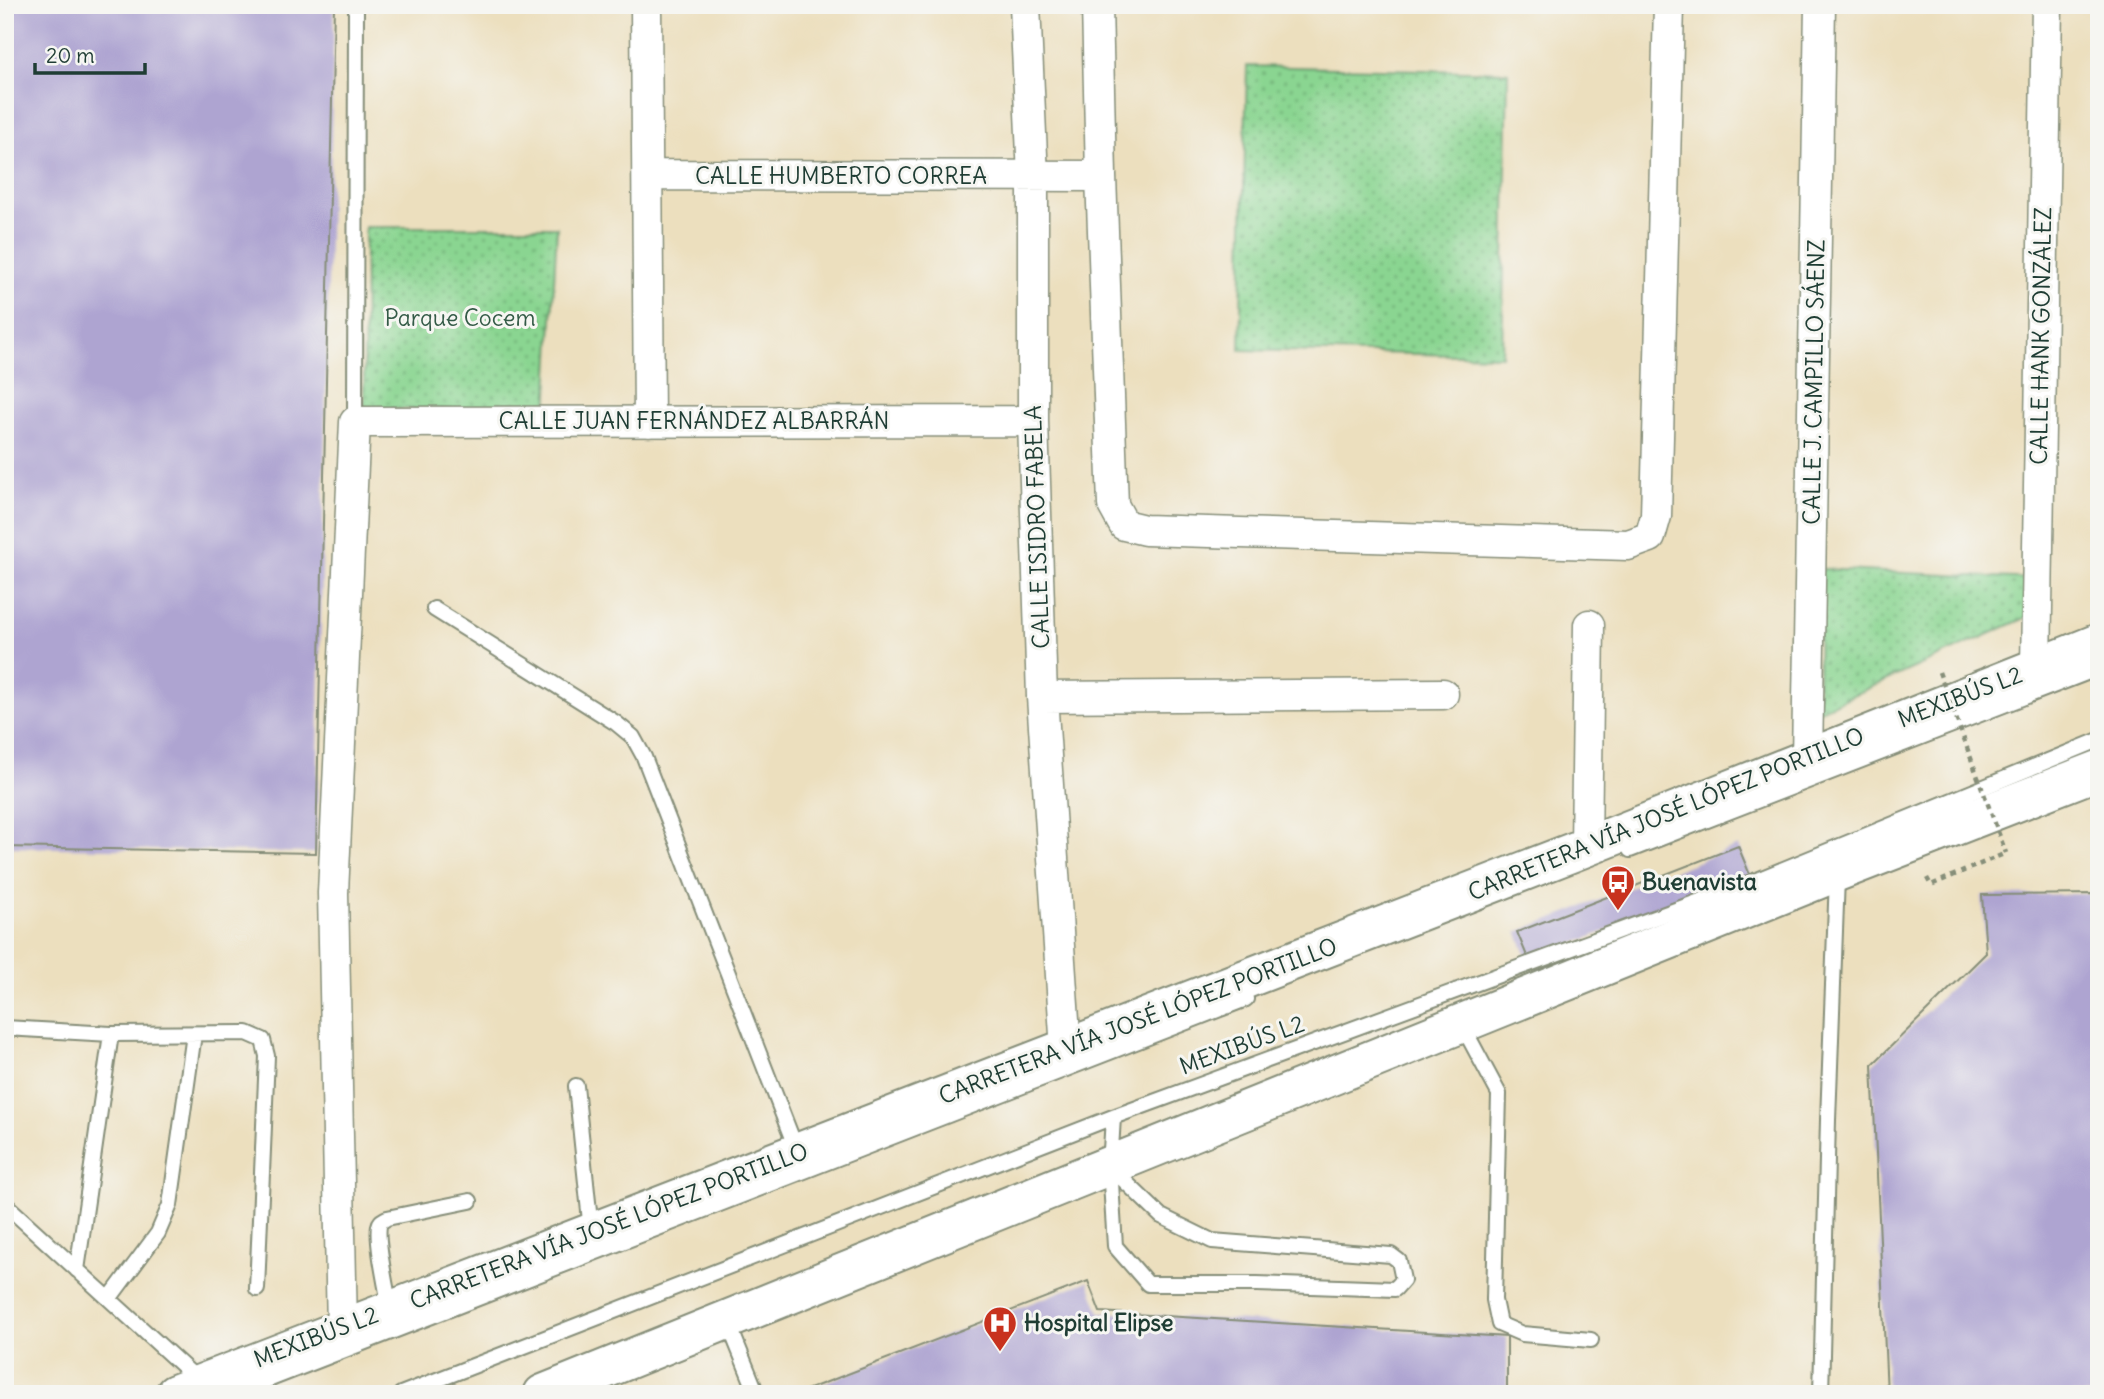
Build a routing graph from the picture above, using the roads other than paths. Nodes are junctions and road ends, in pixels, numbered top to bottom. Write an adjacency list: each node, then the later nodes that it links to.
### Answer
1 (356, 5): 12 (lane)
2 (646, 5): 8 (street)
3 (1025, 5): 10 (street, CALLE ISIDRO FABELA)
4 (1097, 5): 9 (street)
5 (1669, 5): 9 (street)
6 (1820, 5): 22 (street, CALLE J. CAMPILLO SÁENZ)
7 (2047, 5): 17 (street, CALLE HANK GONZÁLEZ)
8 (649, 175): 10 (street, CALLE HUMBERTO CORREA); 13 (street)
9 (1101, 176): 10 (street, CALLE HUMBERTO CORREA)
10 (1033, 177): 11 (street, CALLE ISIDRO FABELA)
11 (1033, 421): 13 (street, CALLE JUAN FERNÁNDEZ ALBARRÁN); 20 (street, CALLE ISIDRO FABELA)
12 (355, 422): 13 (street, CALLE JUAN FERNÁNDEZ ALBARRÁN); 44 (street)
13 (649, 422)
14 (433, 609): 34 (lane)
15 (1589, 625): 24 (street)
16 (2099, 643): 17 (main road, CARRETERA VÍA JOSÉ LÓPEZ PORTILLO)
17 (2036, 667): 22 (main road, CARRETERA VÍA JOSÉ LÓPEZ PORTILLO)
18 (2099, 668): 24 (lane, MEXIBÚS L2)
19 (1443, 694): 20 (street)
20 (1042, 697): 31 (street, CALLE ISIDRO FABELA)
21 (2099, 740): 33 (lane, MEXIBÚS L2)
22 (1807, 759): 24 (main road, CARRETERA VÍA JOSÉ LÓPEZ PORTILLO)
23 (2099, 770): 25 (main road)
24 (1602, 851): 31 (main road, CARRETERA VÍA JOSÉ LÓPEZ PORTILLO)
25 (1837, 872): 27 (main road); 50 (lane)
26 (1256, 995): 46 (lane, MEXIBÚS L2)
27 (1462, 1024): 35 (main road); 45 (lane)
28 (5, 1028): 29 (lane)
29 (111, 1034): 30 (lane); 39 (lane)
30 (194, 1034): 40 (lane); 41 (lane)
31 (1066, 1048): 34 (main road, CARRETERA VÍA JOSÉ LÓPEZ PORTILLO)
32 (576, 1086): 38 (lane)
33 (1113, 1117): 35 (lane); 47 (lane, MEXIBÚS L2)
34 (797, 1153): 38 (main road, CARRETERA VÍA JOSÉ LÓPEZ PORTILLO)
35 (1110, 1167): 35 (lane); 43 (main road)
36 (470, 1201): 42 (lane)
37 (5, 1204): 39 (lane)
38 (592, 1233): 42 (main road, CARRETERA VÍA JOSÉ LÓPEZ PORTILLO)
39 (77, 1270): 41 (lane)
40 (257, 1289)
41 (109, 1299): 46 (lane)
42 (390, 1310): 44 (main road, CARRETERA VÍA JOSÉ LÓPEZ PORTILLO)
43 (727, 1320): 48 (main road); 49 (lane)
44 (342, 1329): 46 (main road, CARRETERA VÍA JOSÉ LÓPEZ PORTILLO)
45 (1591, 1340)
46 (204, 1391)
47 (401, 1394)
48 (543, 1394)
49 (757, 1394)
50 (1821, 1394)

